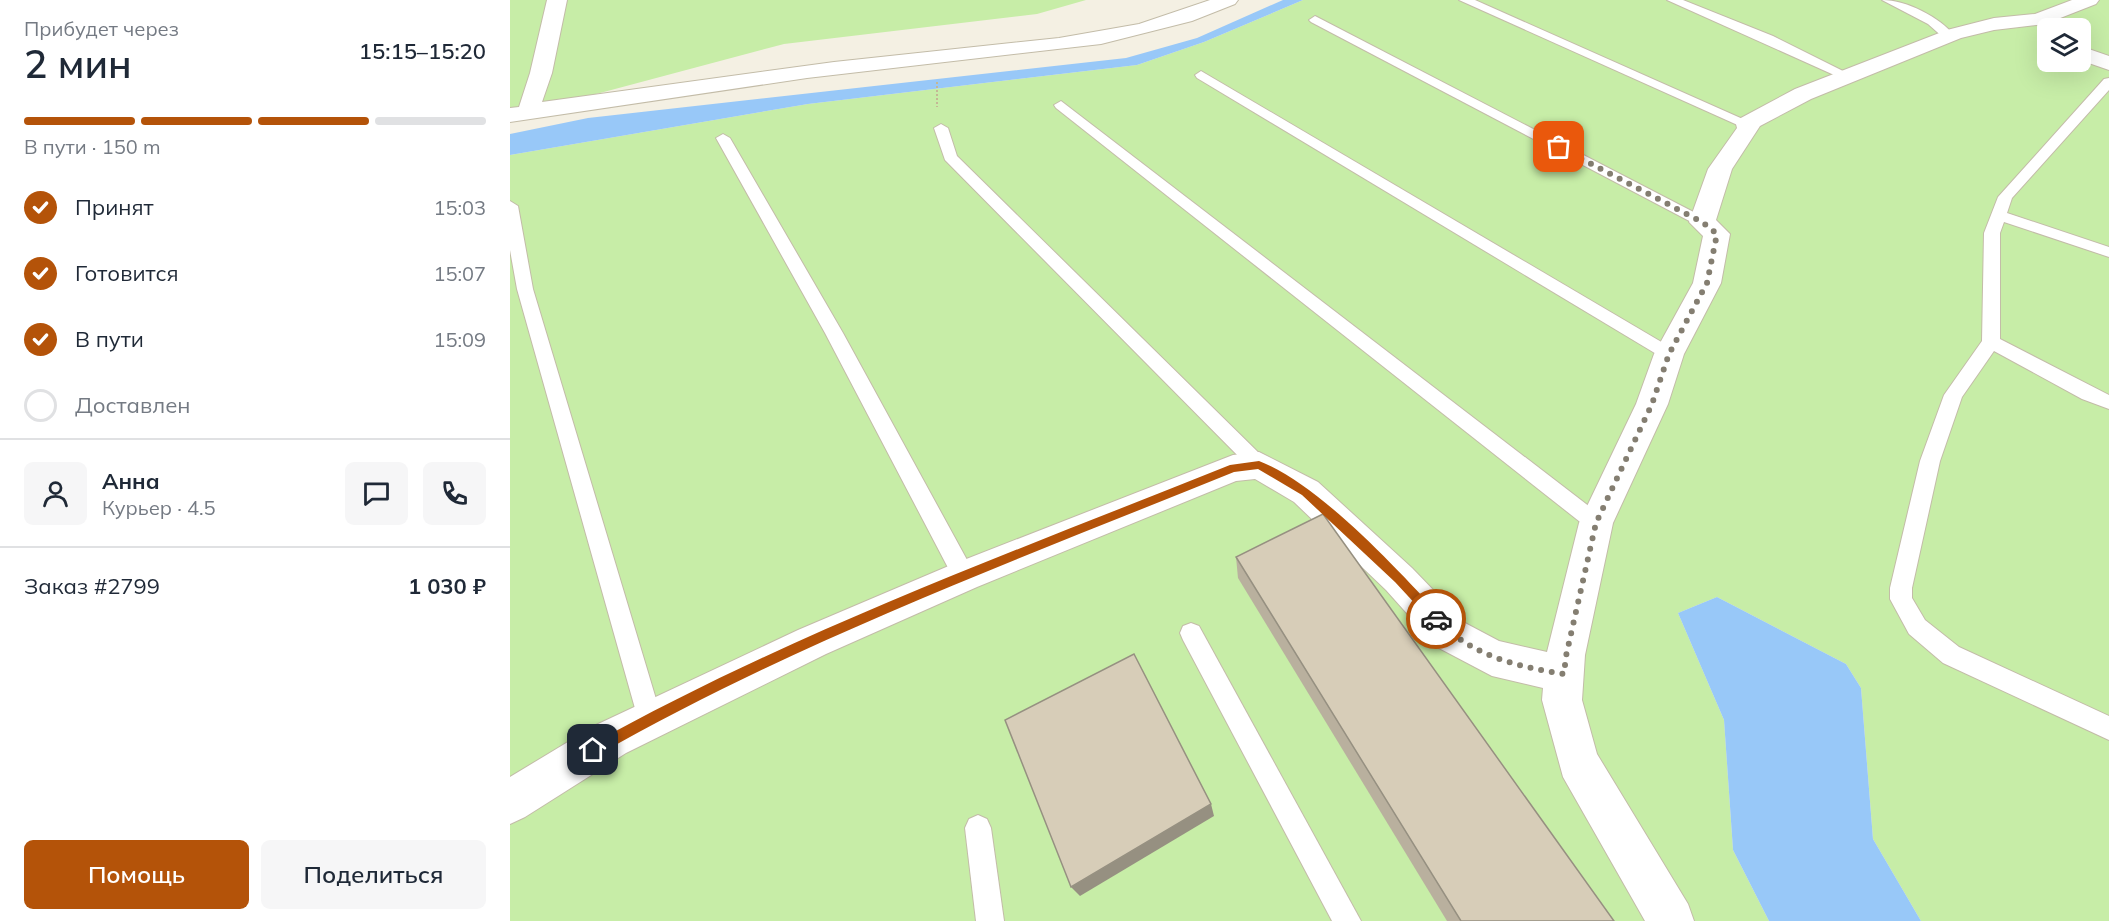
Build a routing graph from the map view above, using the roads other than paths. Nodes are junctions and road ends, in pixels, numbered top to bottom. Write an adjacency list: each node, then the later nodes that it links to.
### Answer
1 (557, 0): 17 (street)
2 (1228, 0): 17 (street)
3 (1465, 0): 18 (lane)
4 (1673, 0): 14 (lane)
5 (1888, 0): 10 (lane)
6 (2089, 0): 8 (street)
7 (1315, 20): 23 (lane)
8 (2015, 24): 9 (street); 10 (street)
9 (2037, 33)
10 (1949, 36): 14 (street)
11 (2091, 57): 12 (street)
12 (2109, 64)
13 (1201, 75): 26 (lane)
14 (1847, 76): 18 (street)
15 (2109, 82): 22 (lane)
16 (1061, 105): 29 (lane)
17 (519, 114)
18 (1747, 124): 23 (street)
19 (941, 128): 28 (lane)
20 (723, 138): 30 (lane)
21 (510, 206): 33 (lane)
22 (1998, 215): 24 (lane); 25 (lane)
23 (1702, 222): 26 (street)
24 (2109, 252)
25 (1990, 342): 27 (lane); 34 (lane)
26 (1669, 354): 29 (street)
27 (2109, 402)
28 (1259, 465): 30 (street); 32 (street)
29 (1596, 523): 32 (street)
30 (964, 576): 33 (street)
31 (1191, 633): 38 (lane)
32 (1564, 674): 39 (street)
33 (650, 718): 35 (street)
34 (2109, 728)
35 (510, 802)
36 (978, 828): 37 (lane)
37 (990, 921)
38 (1347, 921)
39 (1671, 921)

